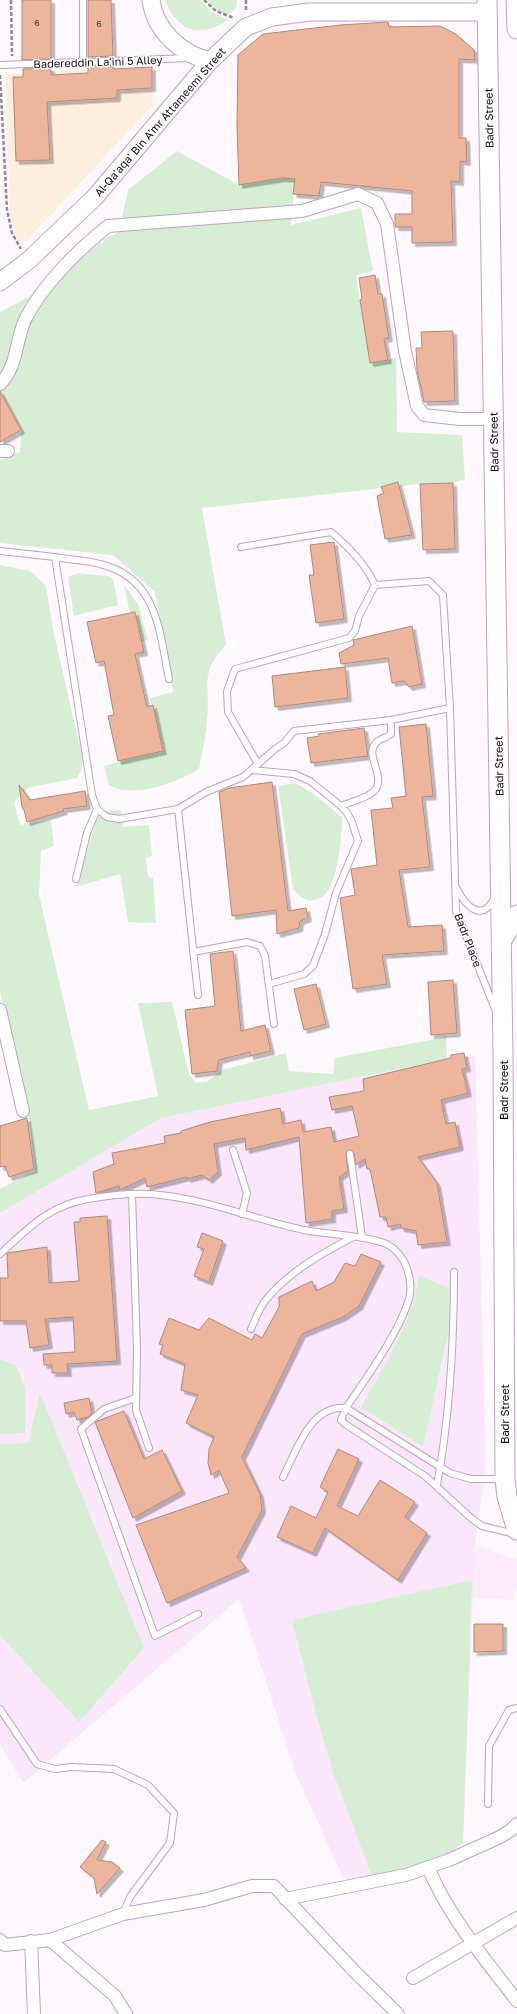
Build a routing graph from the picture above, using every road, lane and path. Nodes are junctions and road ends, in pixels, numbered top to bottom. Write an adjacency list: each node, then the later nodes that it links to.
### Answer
1 (11, 0): 12 (path)
2 (83, 0): 10 (lane)
3 (151, 0): 9 (main road)
4 (204, 0): 7 (path)
5 (516, 5): 6 (main road); 8 (main road)
6 (487, 6): 7 (main road, Al-Qa'aqa' Bin A'mr Attameemi Street); 19 (main road, Badr Street)
7 (246, 27): 9 (main road, Al-Qa'aqa' Bin A'mr Attameemi Street)
8 (517, 29)
9 (203, 60): 10 (lane, Badereddin La'ini 5 Alley); 16 (main road, Al-Qa'aqa' Bin A'mr Attameemi Street)
10 (83, 62): 12 (lane, Badereddin La'ini 5 Alley)
11 (0, 65): 12 (lane, Badereddin La'ini 5 Alley)
12 (12, 65)
13 (0, 74): 15 (path)
14 (0, 171): 15 (path)
15 (5, 171): 16 (path)
16 (29, 260): 17 (main road, Al-Qa'aqa' Bin A'mr Attameemi Street)
17 (0, 282)
18 (0, 384): 19 (street)
19 (494, 419): 34 (main road, Badr Street)
20 (241, 547): 23 (lane)
21 (0, 551): 22 (lane)
22 (55, 557): 24 (lane); 30 (lane)
23 (375, 584): 25 (lane, Badr Place); 27 (lane)
24 (169, 678)
25 (450, 708): 26 (lane); 33 (lane, Badr Place)
26 (391, 720): 27 (lane); 29 (lane)
27 (258, 764): 28 (lane)
28 (252, 770): 29 (lane); 31 (lane)
29 (341, 806): 38 (lane)
30 (97, 809): 31 (lane); 32 (lane)
31 (178, 809): 37 (lane)
32 (76, 879)
33 (456, 888): 34 (lane); 42 (lane, Badr Place)
34 (509, 888): 36 (main road, Badr Street)
35 (517, 915): 36 (main road)
36 (502, 940): 42 (main road, Badr Street)
37 (193, 952): 38 (lane); 39 (lane)
38 (269, 984): 41 (lane)
39 (198, 996)
40 (0, 1010): 43 (street)
41 (274, 1024)
42 (503, 1028): 57 (main road, Badr Street)
43 (23, 1111)
44 (232, 1150): 47 (lane)
45 (350, 1154): 49 (lane)
46 (132, 1194): 47 (lane); 50 (lane); 53 (lane)
47 (242, 1214): 48 (lane)
48 (354, 1236): 49 (lane); 52 (lane)
49 (362, 1237): 54 (lane)
50 (0, 1254)
51 (454, 1272): 56 (lane)
52 (251, 1329)
53 (136, 1398): 55 (lane); 62 (lane)
54 (346, 1408): 56 (lane); 58 (lane); 59 (lane)
55 (149, 1448)
56 (441, 1467): 57 (lane); 59 (lane)
57 (511, 1476): 60 (main road, Badr Street)
58 (283, 1477)
59 (437, 1486): 61 (lane)
60 (517, 1530)
61 (517, 1535)
62 (198, 1614)
63 (517, 1708): 65 (lane)
64 (0, 1709): 69 (lane)
65 (488, 1804)
66 (517, 1824): 67 (street)
67 (428, 1867): 68 (street); 74 (street)
68 (285, 1899): 69 (street); 79 (street)
69 (122, 1914): 72 (street)
70 (517, 1918): 74 (street)
71 (0, 1940): 73 (street)
72 (50, 1940): 73 (street); 78 (street)
73 (31, 1941): 77 (street)
74 (473, 1943): 75 (street); 76 (street)
75 (413, 1978)
76 (517, 2001)
77 (34, 2014)
78 (126, 2014)
79 (398, 2014)

